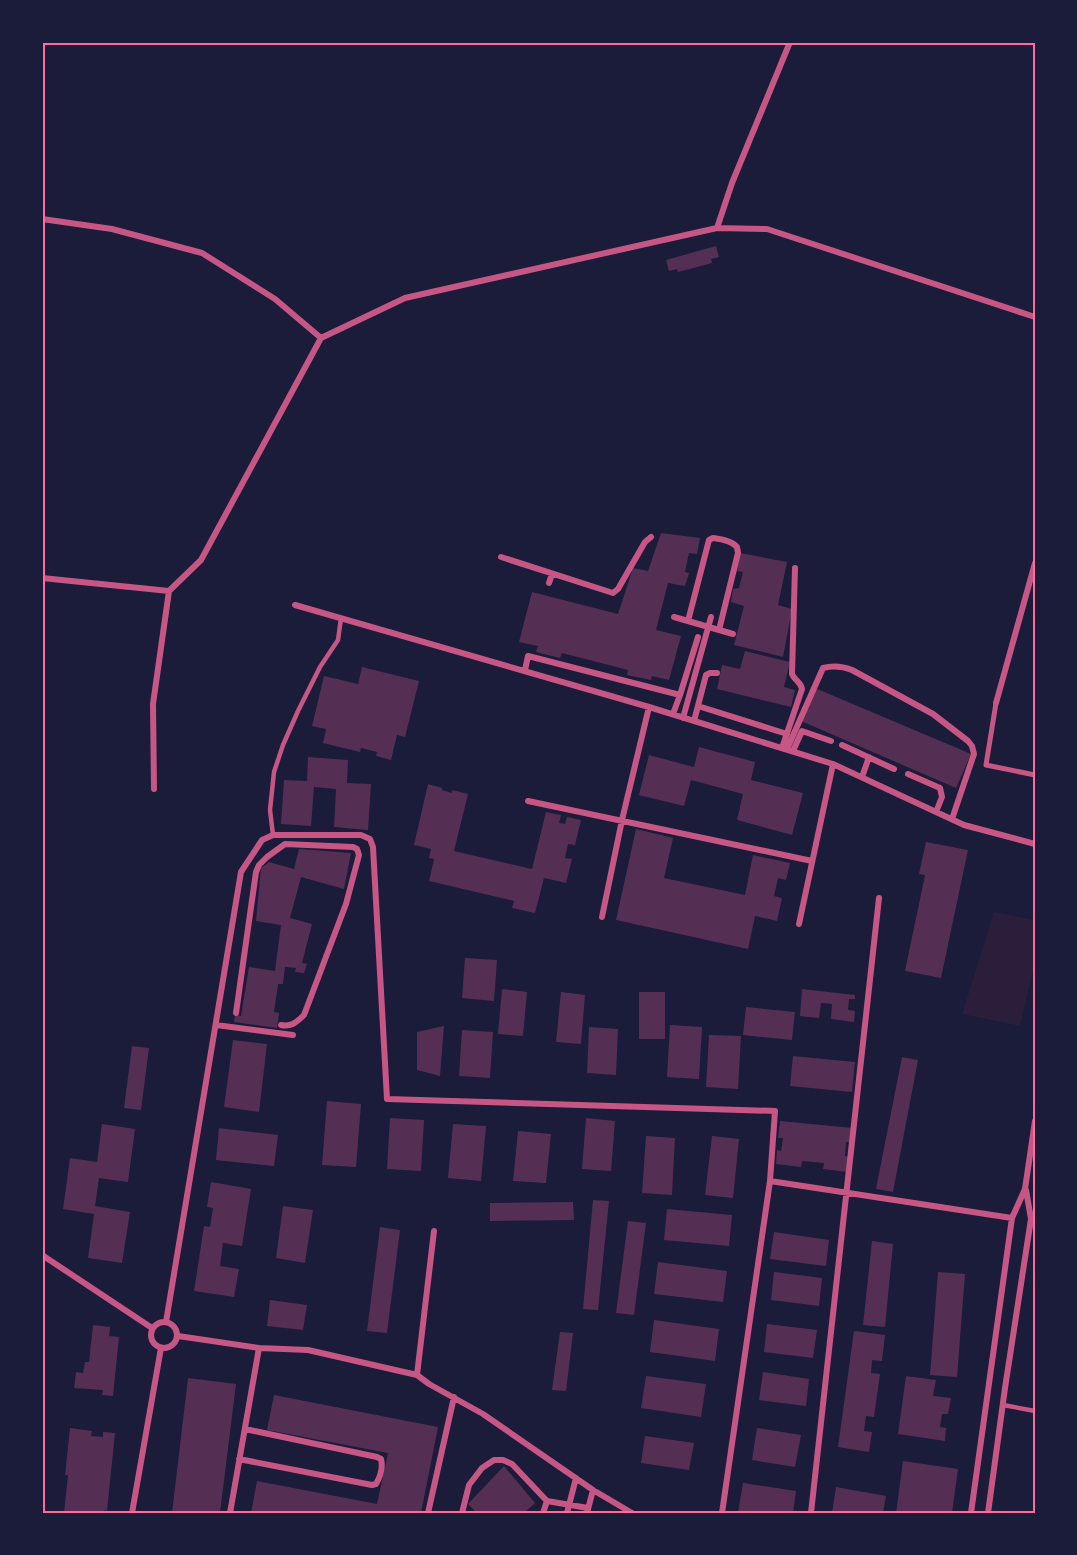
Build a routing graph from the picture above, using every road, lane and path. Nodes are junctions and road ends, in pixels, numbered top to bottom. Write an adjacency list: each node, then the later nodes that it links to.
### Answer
1 (790, 42): 3 (street)
2 (42, 219): 5 (street)
3 (717, 228): 4 (street); 5 (street)
4 (1035, 317)
5 (321, 338): 13 (street)
6 (651, 537): 10 (street)
7 (501, 557): 10 (street)
8 (1035, 563): 26 (street)
9 (795, 568): 33 (street)
10 (552, 574): 12 (street)
11 (42, 578): 13 (street)
12 (549, 583)
13 (170, 591): 44 (street)
14 (295, 605): 17 (street)
15 (674, 617): 18 (street)
16 (711, 617): 19 (street)
17 (341, 618): 23 (street); 49 (lane)
18 (688, 621): 19 (street); 20 (street)
19 (708, 627): 20 (street); 30 (street)
20 (719, 630): 21 (street)
21 (733, 634)
22 (698, 637): 25 (street)
23 (525, 670): 25 (street); 28 (street)
24 (717, 674): 27 (street)
25 (680, 695): 29 (street)
26 (996, 703): 42 (street)
27 (698, 706): 31 (street); 32 (street)
28 (649, 707): 29 (street); 48 (street)
29 (673, 714): 30 (street)
30 (683, 718): 31 (street)
31 (694, 721): 35 (street)
32 (771, 729): 33 (street); 35 (street)
33 (791, 739): 34 (street); 37 (street); 37 (street); 47 (street)
34 (831, 741)
35 (768, 743): 37 (street)
36 (842, 745): 38 (street)
37 (787, 750): 39 (street)
38 (869, 757): 40 (street); 43 (street)
39 (833, 764): 43 (street); 51 (street)
40 (894, 769)
41 (908, 774): 46 (street)
42 (1035, 775)
43 (862, 777): 46 (street)
44 (154, 789)
45 (528, 801): 48 (street)
46 (936, 812): 47 (street)
47 (952, 819): 50 (street)
48 (622, 820): 51 (street); 54 (street)
49 (273, 835): 53 (street); 64 (street)
50 (1035, 844)
51 (812, 861): 56 (street)
52 (879, 898): 66 (street)
53 (234, 916): 55 (street); 57 (street)
54 (602, 917)
55 (249, 918): 58 (street); 61 (street)
56 (799, 924)
57 (226, 968): 58 (street); 60 (street)
58 (241, 970): 59 (street)
59 (236, 1013)
60 (216, 1025): 62 (street); 70 (street)
61 (281, 1025)
62 (293, 1035)
63 (1035, 1120): 65 (street)
64 (770, 1181): 66 (street); 93 (street)
65 (1025, 1189): 67 (street); 77 (street)
66 (847, 1192): 67 (street); 94 (street)
67 (1012, 1218): 95 (street)
68 (434, 1231): 75 (street)
69 (42, 1255): 71 (street)
70 (166, 1322): 71 (street); 72 (street)
71 (153, 1328): 73 (street)
72 (178, 1336): 73 (street); 74 (street)
73 (161, 1348): 86 (street)
74 (259, 1348): 75 (street); 79 (street)
75 (417, 1375): 76 (street)
76 (454, 1397): 81 (street); 88 (street)
77 (1003, 1405): 78 (lane); 96 (street)
78 (1035, 1411)
79 (244, 1429): 80 (street); 80 (street)
80 (239, 1459): 87 (street)
81 (576, 1478): 82 (street); 84 (street)
82 (593, 1490): 85 (street); 92 (street)
83 (547, 1501): 84 (street); 89 (street); 90 (street)
84 (569, 1505): 85 (street); 91 (street)
85 (588, 1510)
86 (132, 1513)
87 (230, 1513)
88 (428, 1513)
89 (462, 1513)
90 (543, 1513)
91 (567, 1513)
92 (632, 1513)
93 (722, 1513)
94 (811, 1513)
95 (971, 1513)
96 (988, 1513)

